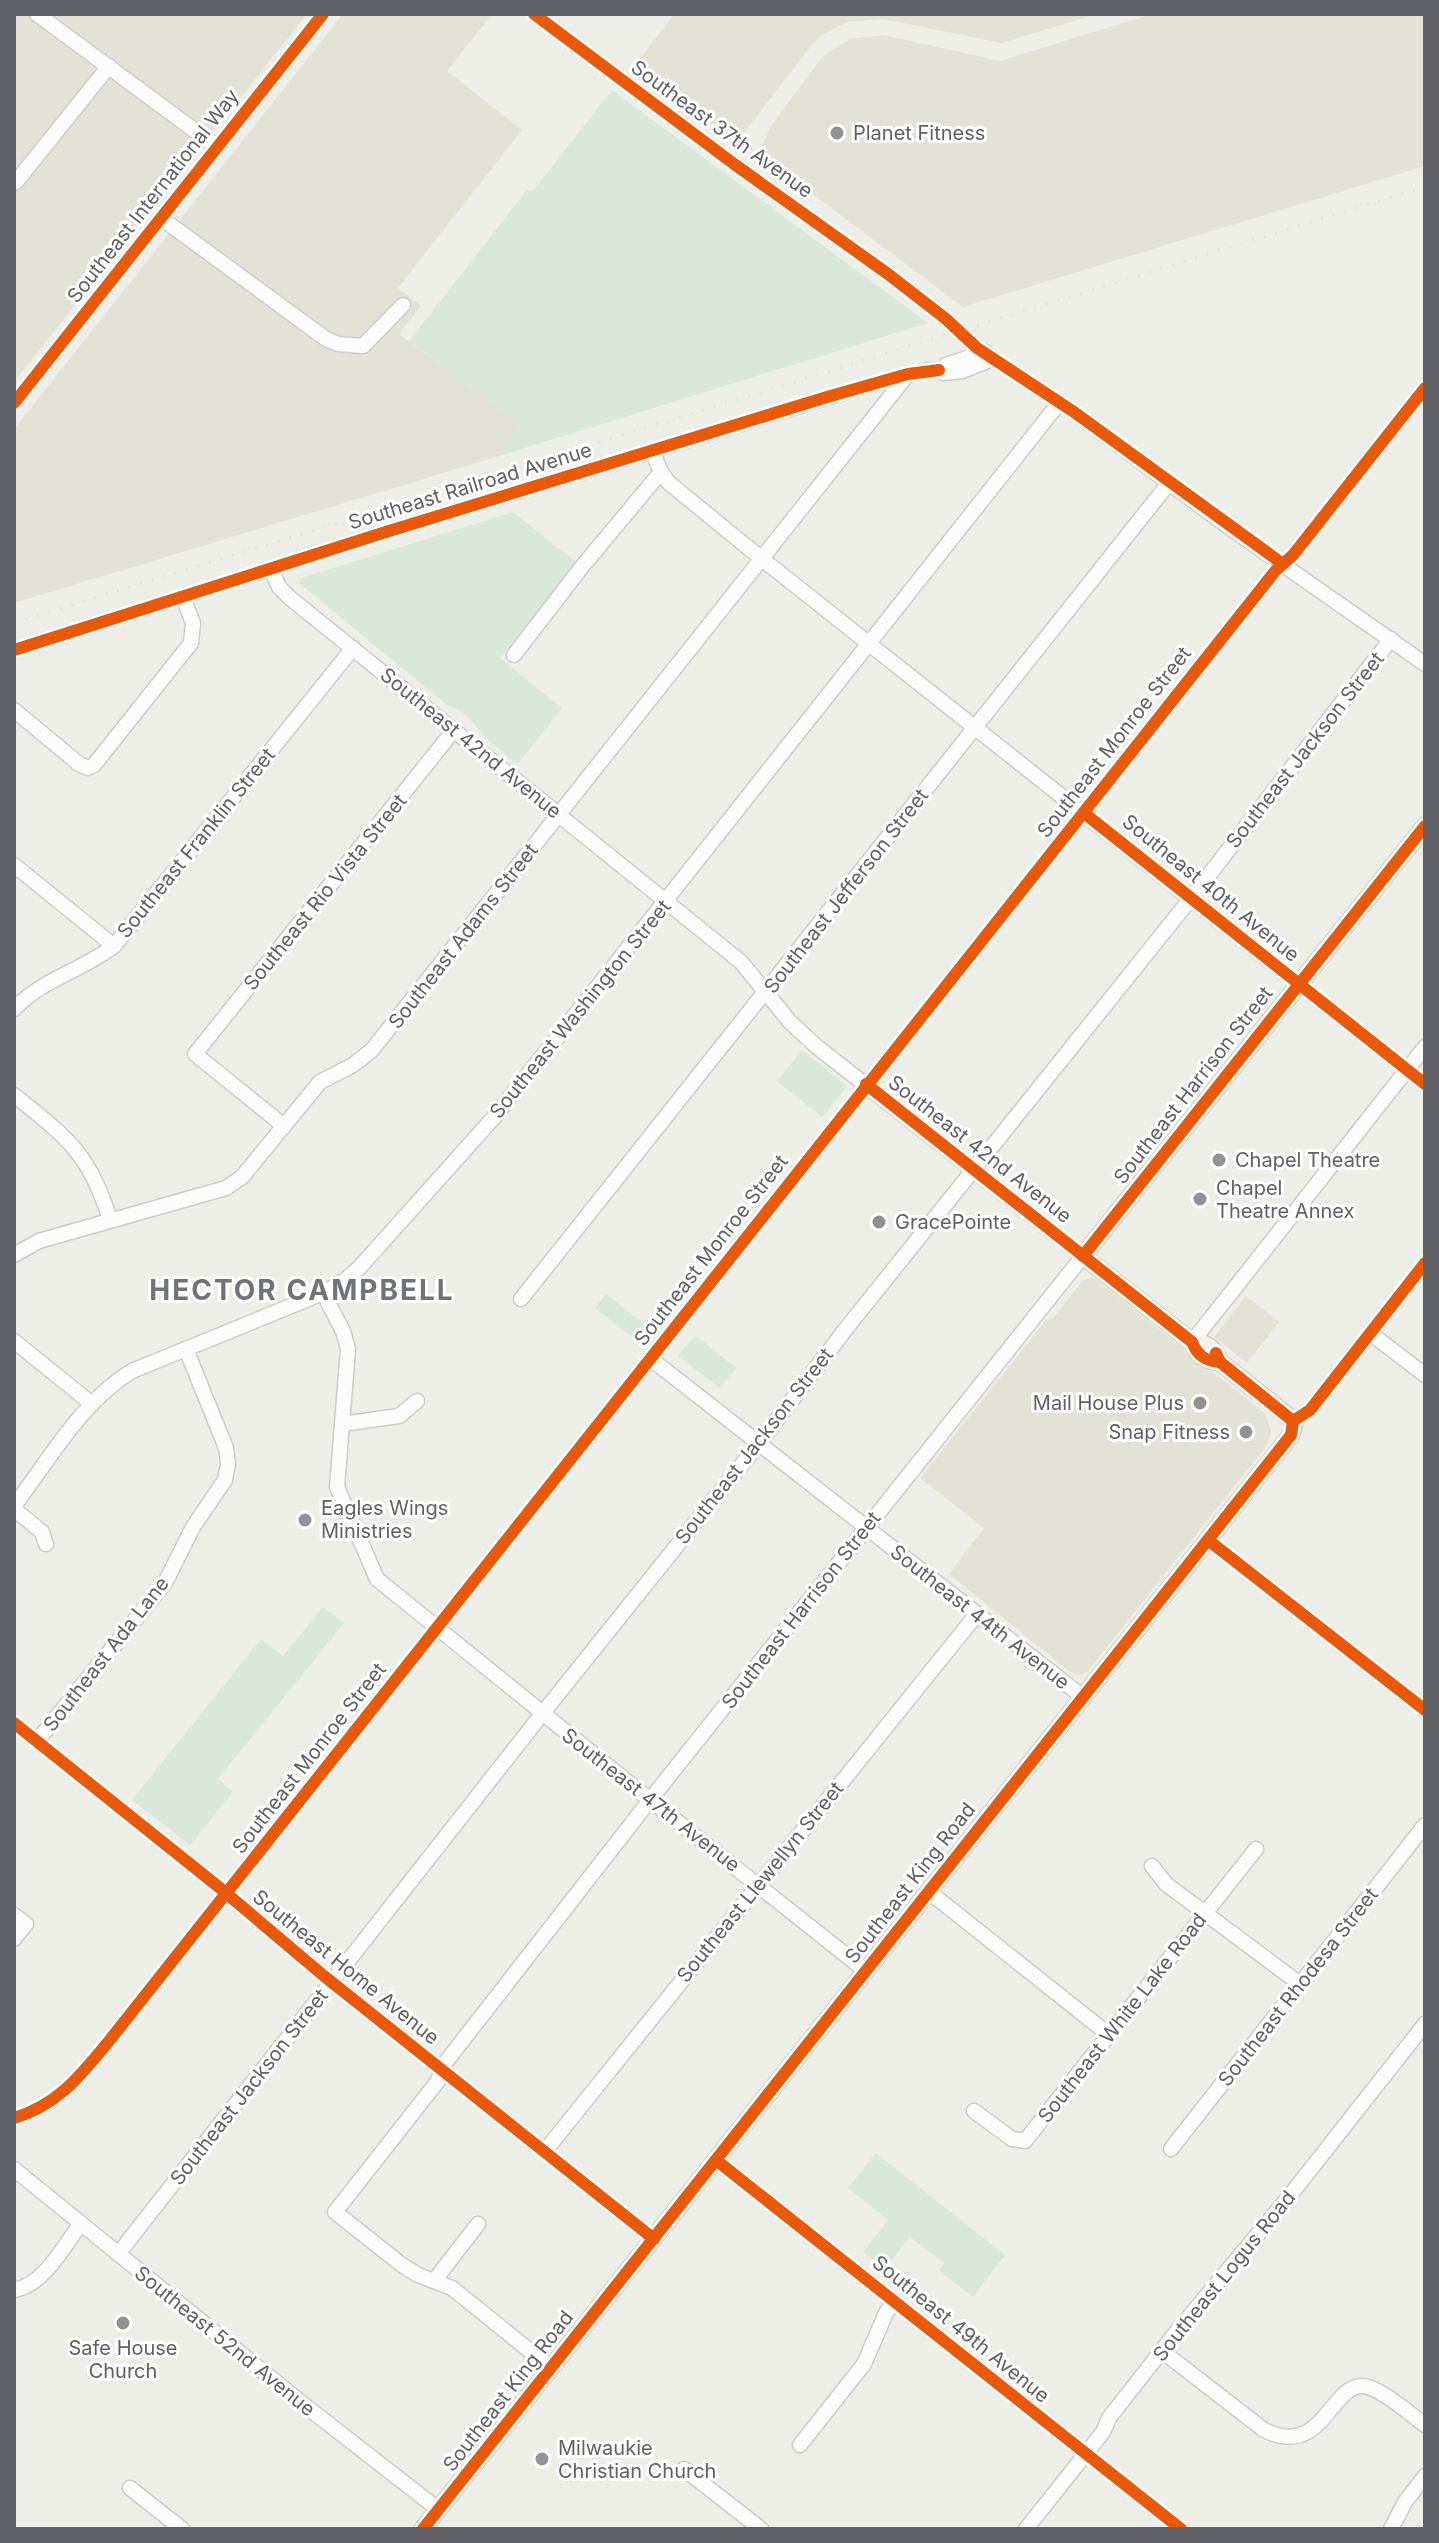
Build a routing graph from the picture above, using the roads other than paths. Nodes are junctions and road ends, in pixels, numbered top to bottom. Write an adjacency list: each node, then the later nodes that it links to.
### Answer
1 (37, 14): 4 (street)
2 (323, 14): 5 (street, Southeast International Way)
3 (534, 14): 9 (street, Southeast 37th Avenue)
4 (109, 66): 5 (street); 6 (street)
5 (217, 147): 7 (street, Southeast International Way)
6 (16, 182)
7 (161, 218): 8 (street); 12 (street, Southeast International Way)
8 (403, 305)
9 (985, 352): 10 (street, Southeast Railroad Avenue); 13 (street, Southeast 37th Avenue)
10 (908, 374): 14 (street, Southeast Railroad Avenue); 17 (street, Southeast Adams Street)
11 (1425, 388): 18 (street, Southeast Monroe Street)
12 (14, 403)
13 (1059, 403): 16 (street, Southeast 37th Avenue); 22 (street, Southeast Washington Street)
14 (652, 451): 15 (street, Southeast 40th Avenue); 19 (street, Southeast Railroad Avenue)
15 (661, 472): 17 (street, Southeast 40th Avenue); 25 (street)
16 (1169, 483): 18 (street, Southeast 37th Avenue); 28 (street, Southeast Jefferson Street)
17 (762, 559): 22 (street, Southeast 40th Avenue); 31 (street, Southeast Adams Street)
18 (1283, 564): 21 (street, Southeast 37th Avenue); 30 (street, Southeast Monroe Street)
19 (271, 569): 20 (street, Southeast Railroad Avenue); 23 (street, Southeast 42nd Avenue)
20 (183, 597): 24 (street, Southeast Railroad Avenue); 27 (street)
21 (1391, 639): 26 (street, Southeast 37th Avenue); 34 (street, Southeast Jackson Street)
22 (868, 643): 28 (street, Southeast 40th Avenue); 35 (street, Southeast Washington Street)
23 (353, 648): 29 (street, Southeast 42nd Avenue); 36 (street, Southeast Franklin Street)
24 (14, 650)
25 (514, 655)
26 (1425, 664)
27 (14, 710)
28 (975, 728): 30 (street, Southeast 40th Avenue); 38 (street, Southeast Jefferson Street)
29 (454, 730): 31 (street, Southeast 42nd Avenue); 45 (street, Southeast Rio Vista Street)
30 (1084, 813): 34 (street, Southeast 40th Avenue); 42 (street, Southeast Monroe Street)
31 (559, 814): 35 (street, Southeast 42nd Avenue); 45 (street, Southeast Adams Street)
32 (1425, 826): 37 (main road, Southeast Harrison Street)
33 (14, 865): 36 (street)
34 (1192, 897): 37 (street, Southeast 40th Avenue); 46 (street, Southeast Jackson Street)
35 (666, 901): 38 (street, Southeast 42nd Avenue); 51 (street, Southeast Washington Street)
36 (114, 946): 39 (street, Southeast Franklin Street)
37 (1298, 984): 41 (street, Southeast 40th Avenue); 49 (main road, Southeast Harrison Street)
38 (766, 991): 42 (street, Southeast 42nd Avenue); 52 (street, Southeast Jefferson Street)
39 (14, 1009)
40 (1425, 1047): 41 (street)
41 (1407, 1070): 43 (street, Southeast 40th Avenue); 55 (street)
42 (866, 1084): 46 (street, Southeast 42nd Avenue); 57 (street, Southeast Monroe Street)
43 (1425, 1084)
44 (14, 1095): 47 (street)
45 (284, 1126): 47 (street, Southeast Adams Street)
46 (975, 1169): 49 (street, Southeast 42nd Avenue); 63 (street, Southeast Jackson Street)
47 (110, 1220): 48 (street, Southeast Adams Street)
48 (14, 1255)
49 (1083, 1256): 55 (main road, Southeast 42nd Avenue); 65 (street, Southeast Harrison Street)
50 (1425, 1263): 53 (street, Southeast King Road)
51 (323, 1293): 56 (street, Southeast Washington Street); 62 (street, Southeast 47th Avenue)
52 (521, 1299)
53 (1370, 1333): 58 (street); 61 (street, Southeast King Road)
54 (14, 1341): 60 (street)
55 (1192, 1342): 61 (main road, Southeast 42nd Avenue)
56 (186, 1349): 60 (street, Southeast Washington Street); 74 (street, Southeast Ada Lane)
57 (651, 1359): 63 (street, Southeast 44th Avenue); 69 (street, Southeast Monroe Street)
58 (1425, 1375)
59 (417, 1401): 62 (street)
60 (92, 1404): 64 (street, Southeast Washington Street)
61 (1293, 1421): 66 (main road, Southeast King Road)
62 (342, 1424): 69 (street, Southeast 47th Avenue)
63 (760, 1442): 65 (street, Southeast 44th Avenue); 72 (street, Southeast Jackson Street)
64 (14, 1508): 67 (street)
65 (866, 1528): 68 (street, Southeast 44th Avenue); 75 (street, Southeast Harrison Street)
66 (1208, 1540): 70 (main road, Southeast King Road); 71 (street)
67 (46, 1544)
68 (977, 1614): 70 (street, Southeast 44th Avenue); 79 (street, Southeast Llewellyn Street)
69 (438, 1628): 72 (street, Southeast 47th Avenue); 81 (street, Southeast Monroe Street)
70 (1083, 1697): 80 (main road, Southeast King Road)
71 (1425, 1710)
72 (542, 1714): 75 (street, Southeast 47th Avenue); 86 (street, Southeast Jackson Street)
73 (14, 1723): 74 (street, Southeast Home Avenue)
74 (37, 1741): 81 (street, Southeast Home Avenue)
75 (650, 1800): 79 (street, Southeast 47th Avenue); 90 (street, Southeast Harrison Street)
76 (1425, 1825): 87 (street, Southeast Rhodesa Street)
77 (1256, 1849): 82 (street, Southeast White Lake Road)
78 (1152, 1866): 82 (street)
79 (758, 1885): 85 (street, Southeast 47th Avenue); 94 (street, Southeast Llewellyn Street)
80 (928, 1891): 85 (main road, Southeast King Road); 89 (street)
81 (226, 1894): 86 (street, Southeast Home Avenue); 92 (street, Southeast Monroe Street)
82 (1205, 1913): 87 (street); 89 (street, Southeast White Lake Road)
83 (20, 1920): 84 (street)
84 (14, 1939)
85 (866, 1971): 95 (main road, Southeast King Road)
86 (332, 1981): 90 (street, Southeast Home Avenue); 100 (street, Southeast Jackson Street)
87 (1300, 1984): 93 (street, Southeast Rhodesa Street)
88 (1425, 2024): 104 (street, Southeast Logus Road)
89 (1108, 2034): 91 (street, Southeast White Lake Road)
90 (441, 2068): 94 (street, Southeast Home Avenue); 101 (street, Southeast Harrison Street)
91 (974, 2111)
92 (14, 2118)
93 (1171, 2149)
94 (545, 2151): 99 (street, Southeast Home Avenue)
95 (716, 2160): 99 (main road, Southeast King Road); 103 (street, Southeast 49th Avenue)
96 (14, 2169): 98 (street, Southeast 52nd Avenue)
97 (478, 2224): 101 (street)
98 (80, 2225): 100 (street, Southeast 52nd Avenue); 102 (street)
99 (654, 2239): 105 (main road, Southeast King Road)
100 (118, 2254): 112 (street, Southeast 52nd Avenue)
101 (434, 2281): 105 (street)
102 (14, 2290)
103 (895, 2301): 107 (street); 108 (street, Southeast 49th Avenue)
104 (1162, 2351): 106 (street); 108 (street, Southeast Logus Road)
105 (551, 2368): 112 (main road, Southeast King Road)
106 (1425, 2425)
107 (800, 2445)
108 (1085, 2454): 117 (street, Southeast Logus Road); 118 (street, Southeast 49th Avenue)
109 (684, 2469): 113 (street)
110 (1425, 2476): 119 (street)
111 (130, 2488): 114 (street)
112 (439, 2510): 115 (main road, Southeast King Road)
113 (742, 2523): 116 (street)
114 (182, 2529)
115 (423, 2529)
116 (761, 2529)
117 (1026, 2529)
118 (1181, 2529)
119 (1391, 2529)

